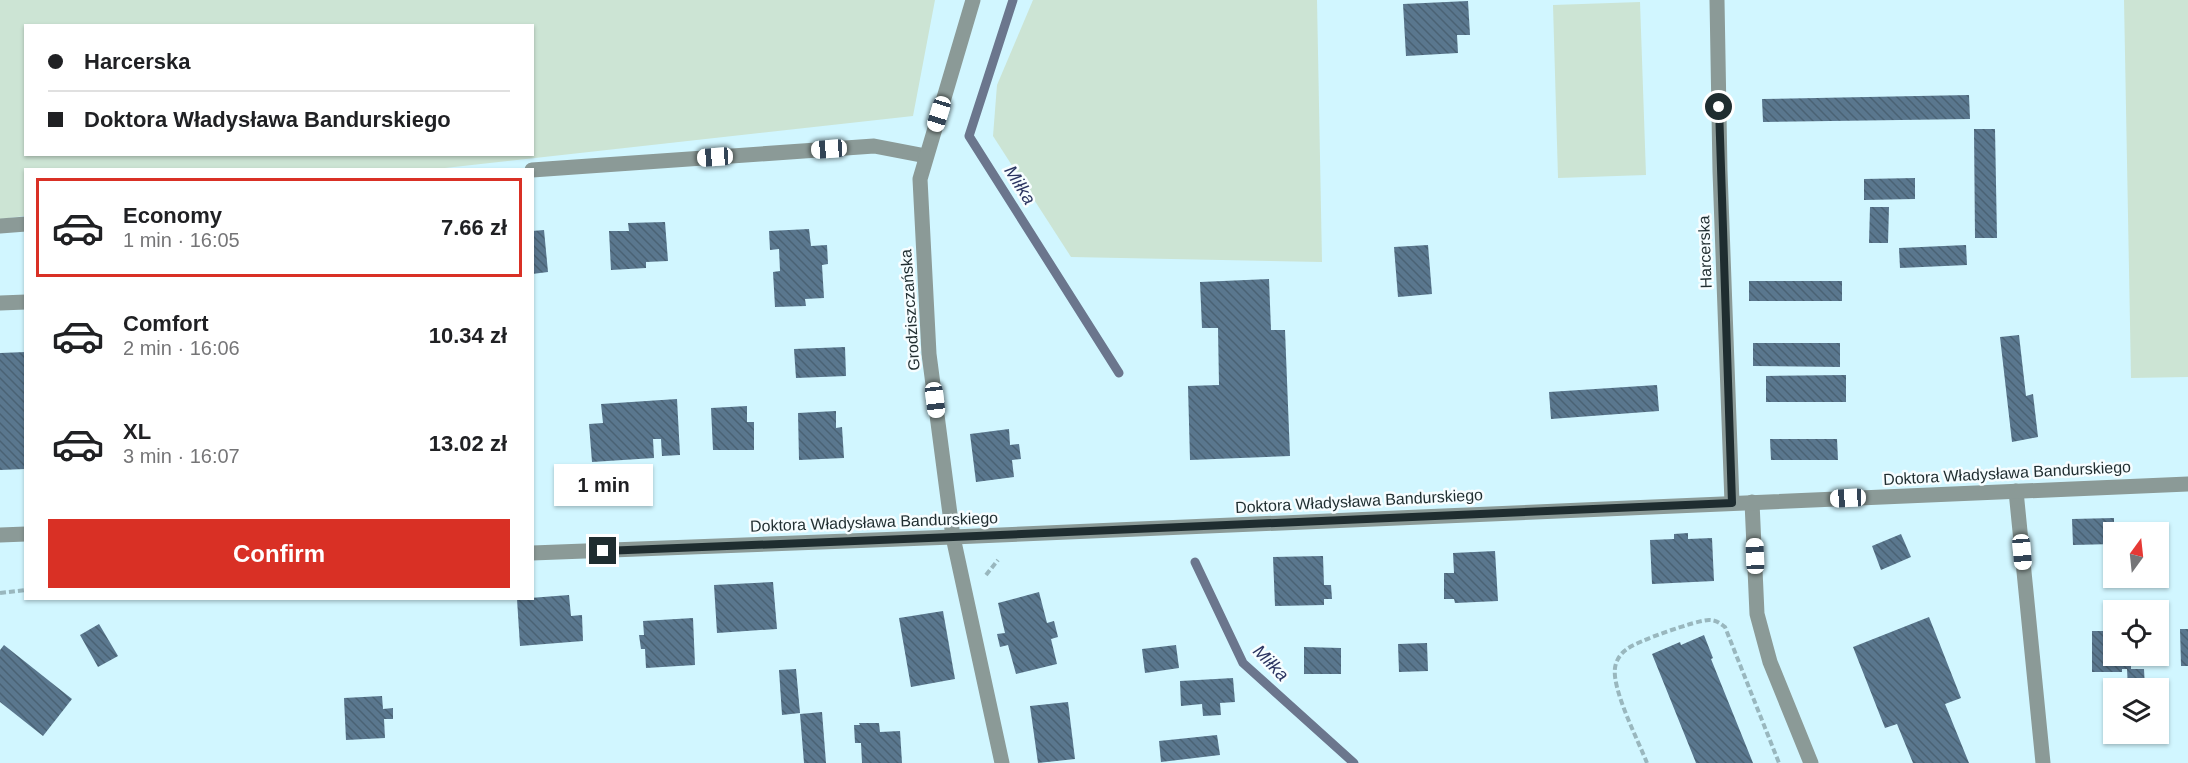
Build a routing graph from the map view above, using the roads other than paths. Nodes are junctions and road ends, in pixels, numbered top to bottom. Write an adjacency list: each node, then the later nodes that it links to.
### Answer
1 (973, 0): 3 (street, Grodziszczańska)
2 (1717, 0): 12 (street, Harcerska)
3 (926, 156): 4 (street); 15 (street, Grodziszczańska)
4 (534, 170)
5 (24, 224): 6 (street)
6 (0, 226)
7 (24, 302): 8 (street)
8 (0, 303)
9 (2188, 484): 10 (street, Doktora Władysława Bandurskiego)
10 (2016, 491): 11 (street, Doktora Władysława Bandurskiego); 19 (street)
11 (1752, 502): 12 (street, Doktora Władysława Bandurskiego); 18 (street)
12 (1732, 503): 15 (street, Doktora Władysława Bandurskiego)
13 (24, 534): 14 (street)
14 (0, 535)
15 (953, 537): 16 (street, Doktora Władysława Bandurskiego); 17 (street, Grodziszczańska)
16 (534, 553)
17 (1002, 763)
18 (1811, 763)
19 (2043, 763)

